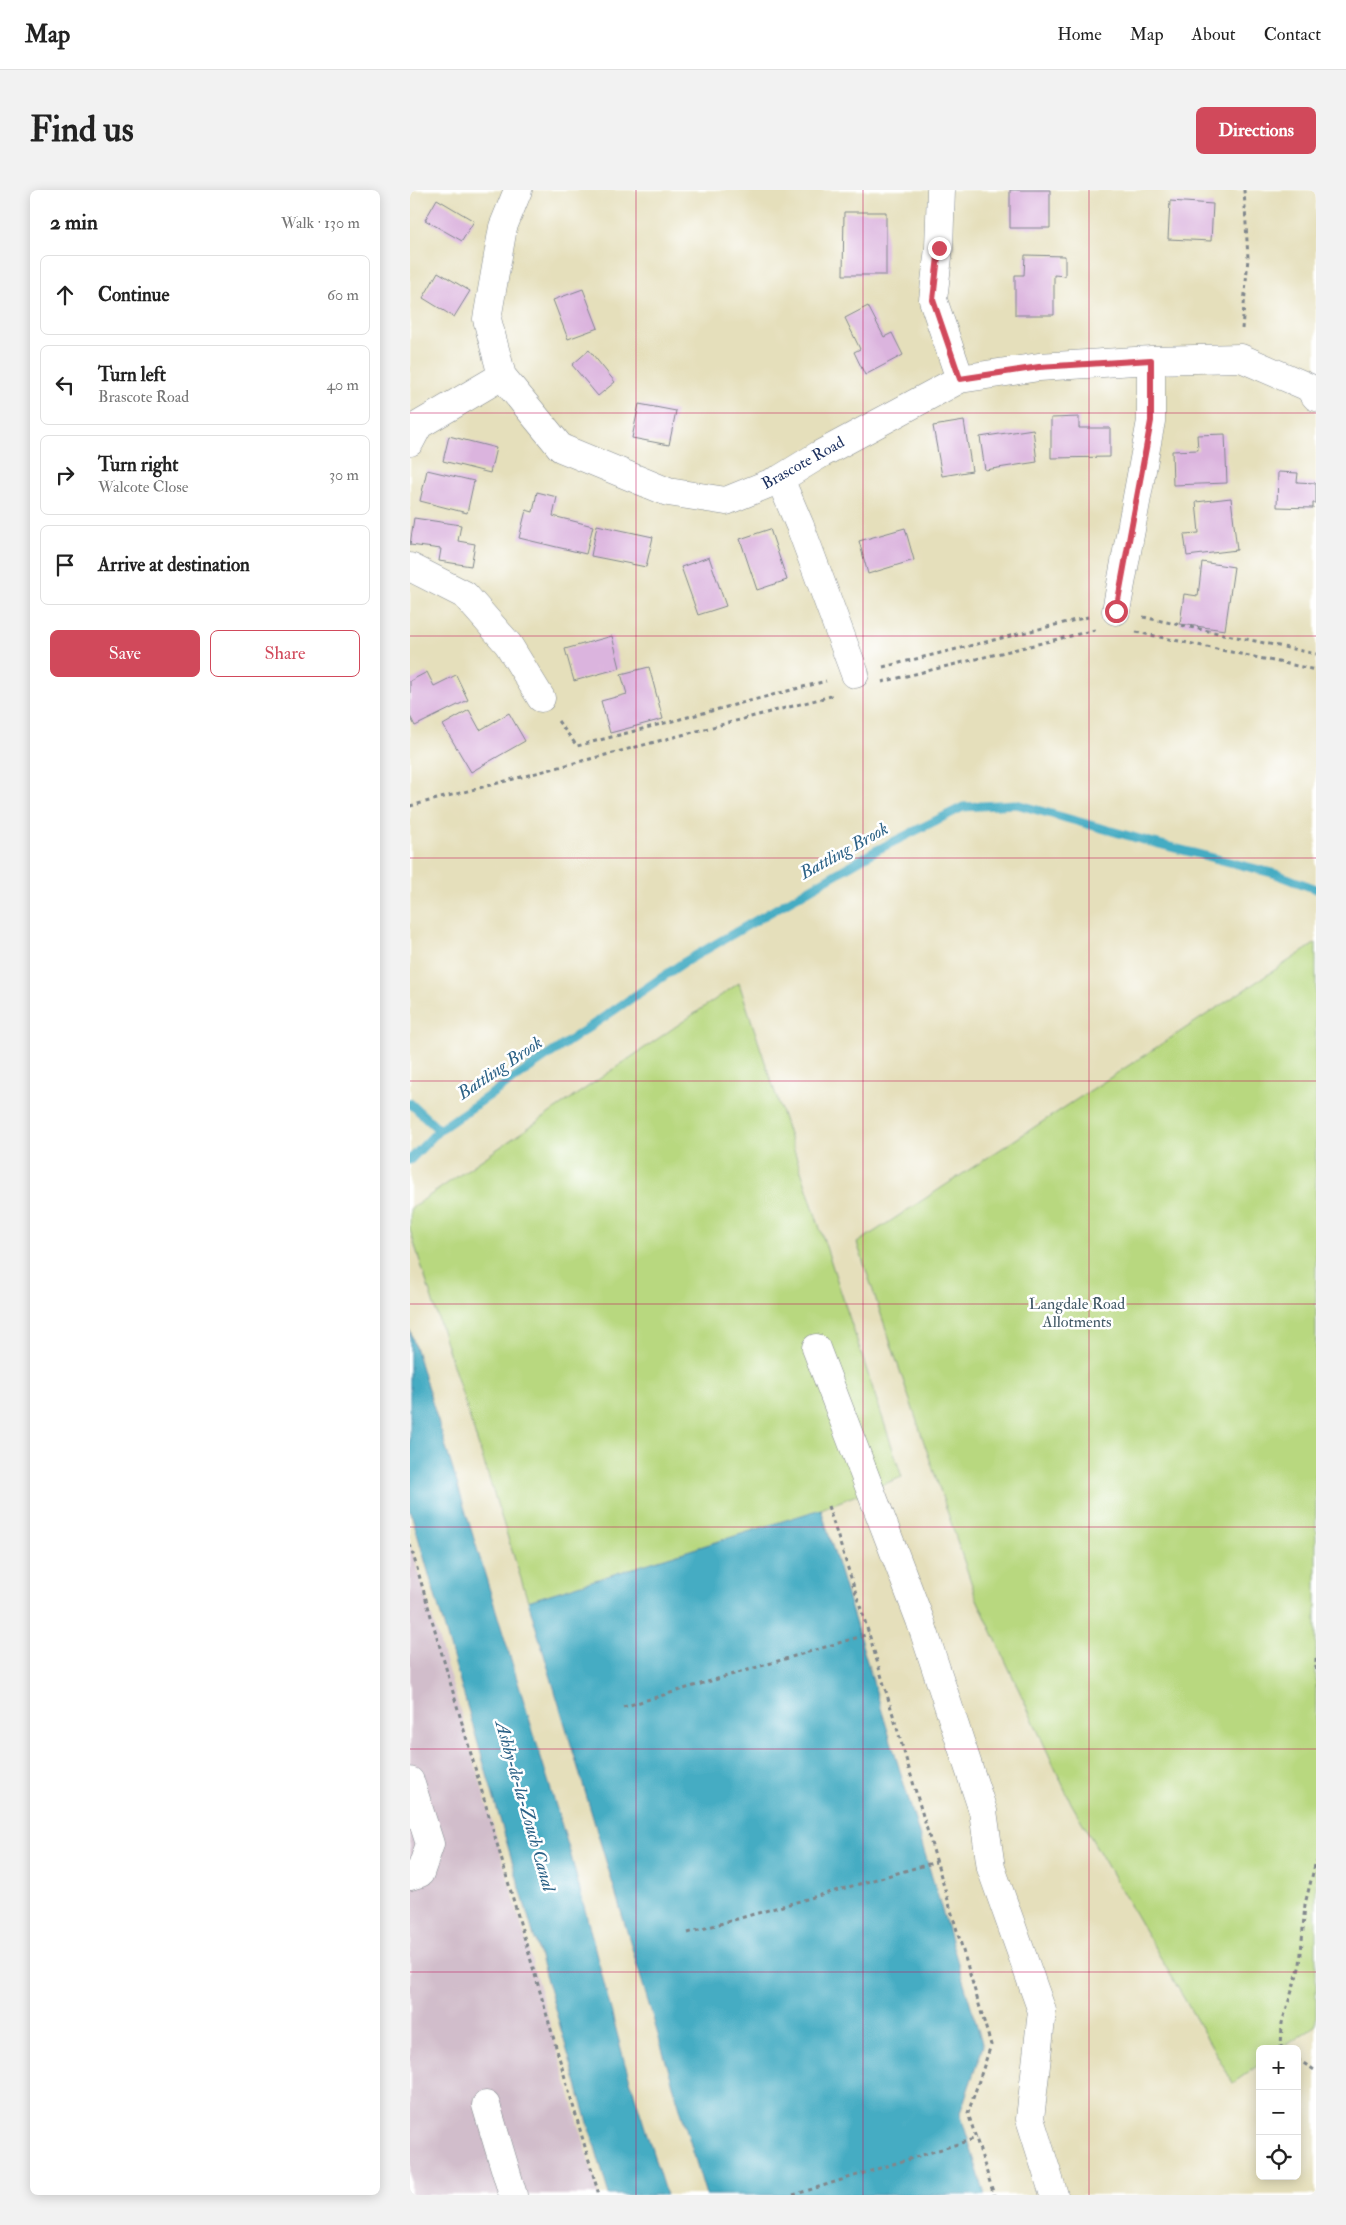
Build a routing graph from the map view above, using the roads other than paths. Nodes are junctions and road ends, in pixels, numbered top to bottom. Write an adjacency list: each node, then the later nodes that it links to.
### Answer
1 (518, 190): 4 (street, Brascote Road)
2 (941, 190): 5 (street)
3 (1151, 360): 5 (street, Brascote Road); 6 (street, Brascote Road); 10 (street)
4 (502, 376): 7 (street); 8 (street, Brascote Road)
5 (960, 379): 8 (street, Brascote Road)
6 (1316, 397)
7 (410, 442)
8 (780, 479): 11 (street)
9 (410, 567): 12 (street)
10 (1116, 611)
11 (854, 674)
12 (541, 698)
13 (816, 1348): 18 (street)
14 (410, 1781): 15 (street)
15 (410, 1876)
16 (486, 2105): 17 (street)
17 (512, 2195)
18 (1054, 2195)

